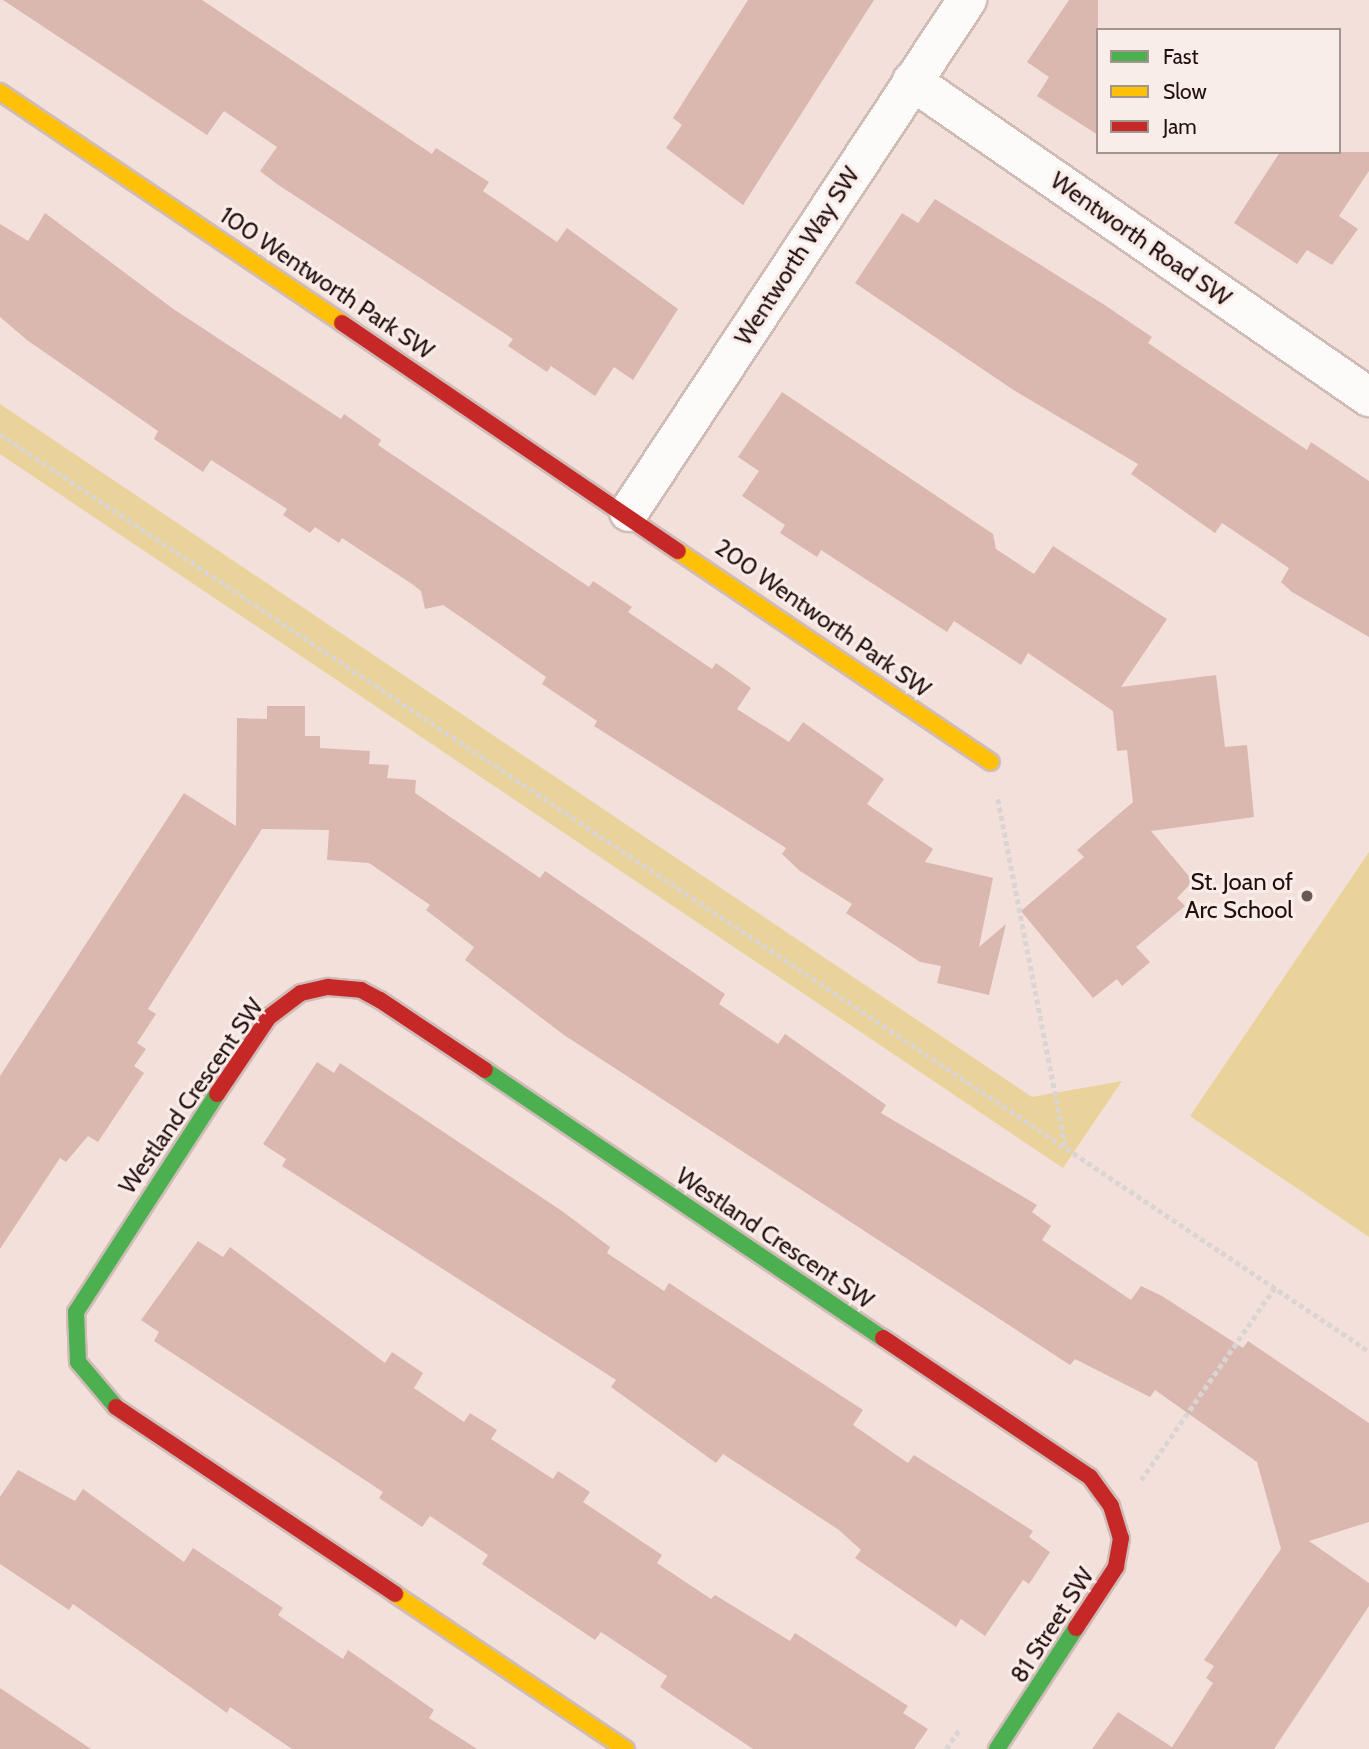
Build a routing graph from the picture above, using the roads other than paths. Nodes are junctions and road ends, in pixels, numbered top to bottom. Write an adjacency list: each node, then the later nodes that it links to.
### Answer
1 (967, 0): 2 (street, Wentworth Way SW)
2 (912, 81): 4 (street, Wentworth Road SW); 5 (street, Wentworth Way SW)
3 (0, 92): 5 (street, 100 Wentworth Park SW)
4 (1364, 382)
5 (629, 512): 6 (street, 200 Wentworth Park SW)
6 (991, 762)
7 (1115, 1518): 8 (street, Westland Crescent SW); 9 (street, 81 Street SW)
8 (626, 1749)
9 (997, 1749)

